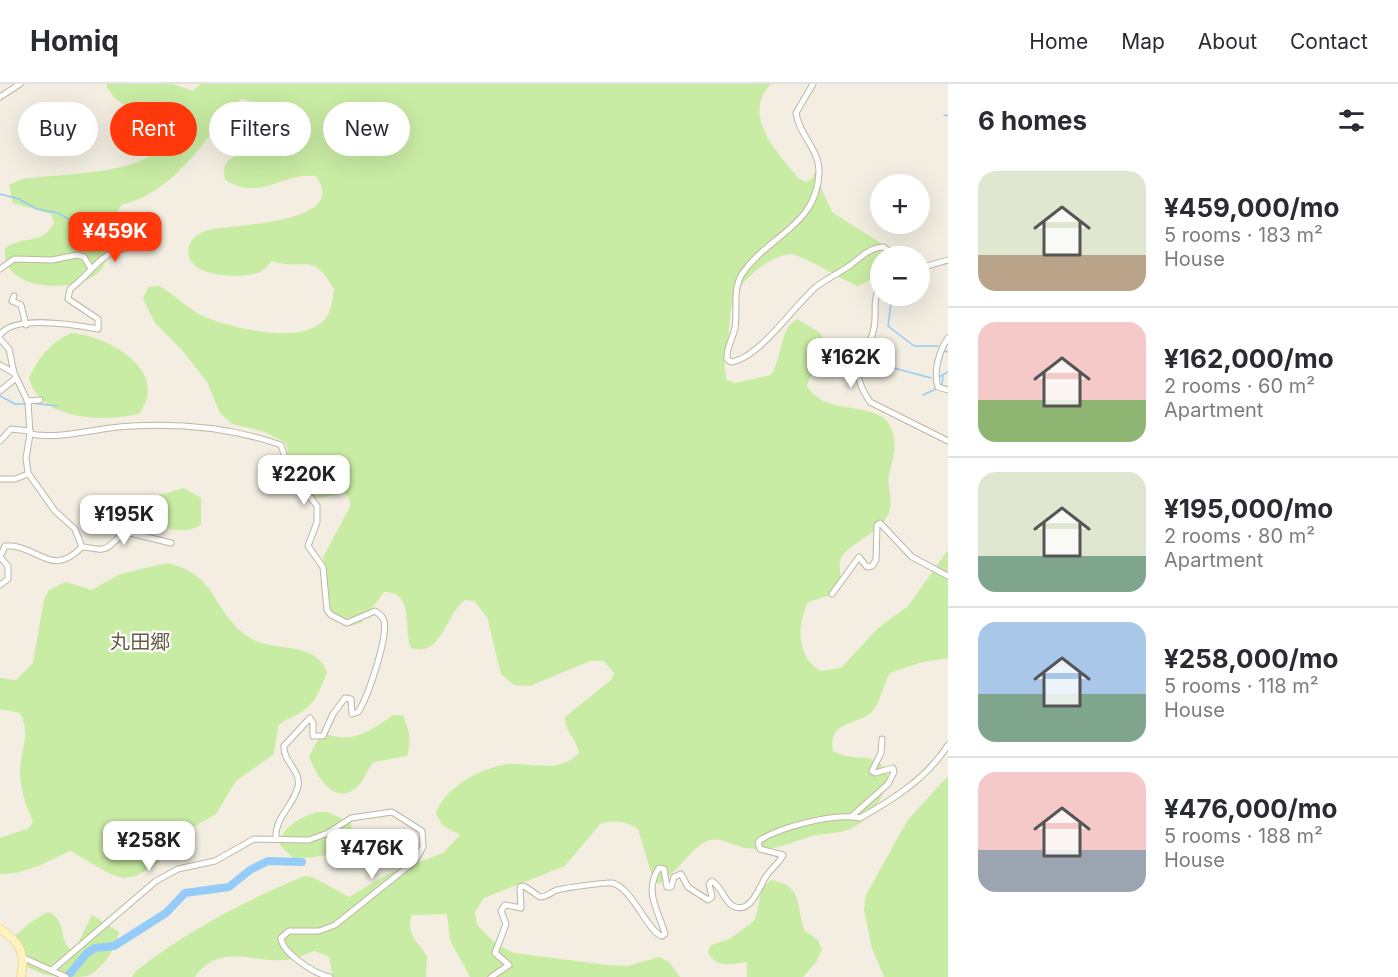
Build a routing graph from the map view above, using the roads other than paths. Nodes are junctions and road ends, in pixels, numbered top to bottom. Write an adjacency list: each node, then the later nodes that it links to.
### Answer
1 (20, 84): 3 (street)
2 (813, 84): 5 (street)
3 (0, 97)
4 (135, 246): 8 (street)
5 (870, 251)
6 (948, 260): 7 (street)
7 (930, 265)
8 (90, 267): 9 (street); 12 (street)
9 (0, 269)
10 (14, 296): 12 (street)
11 (874, 306): 23 (street)
12 (26, 325): 13 (street)
13 (0, 337): 16 (street)
14 (948, 338): 17 (street)
15 (0, 365): 16 (street)
16 (15, 376): 18 (street); 20 (street)
17 (948, 390)
18 (0, 391)
19 (40, 400): 20 (street)
20 (28, 403): 21 (street)
21 (30, 432): 22 (street); 24 (street); 35 (street)
22 (0, 441)
23 (948, 441)
24 (28, 474): 25 (street); 27 (street)
25 (0, 479)
26 (171, 543): 27 (street)
27 (82, 547): 28 (street)
28 (0, 557): 30 (street)
29 (948, 576): 31 (street)
30 (0, 585)
31 (832, 594)
32 (882, 739): 34 (street)
33 (948, 744): 34 (street)
34 (853, 815): 42 (street)
35 (276, 839): 38 (street); 41 (street)
36 (0, 929): 37 (street)
37 (24, 958): 38 (street); 39 (street)
38 (52, 970): 40 (street)
39 (21, 977)
40 (66, 977)
41 (330, 977)
42 (491, 977)

